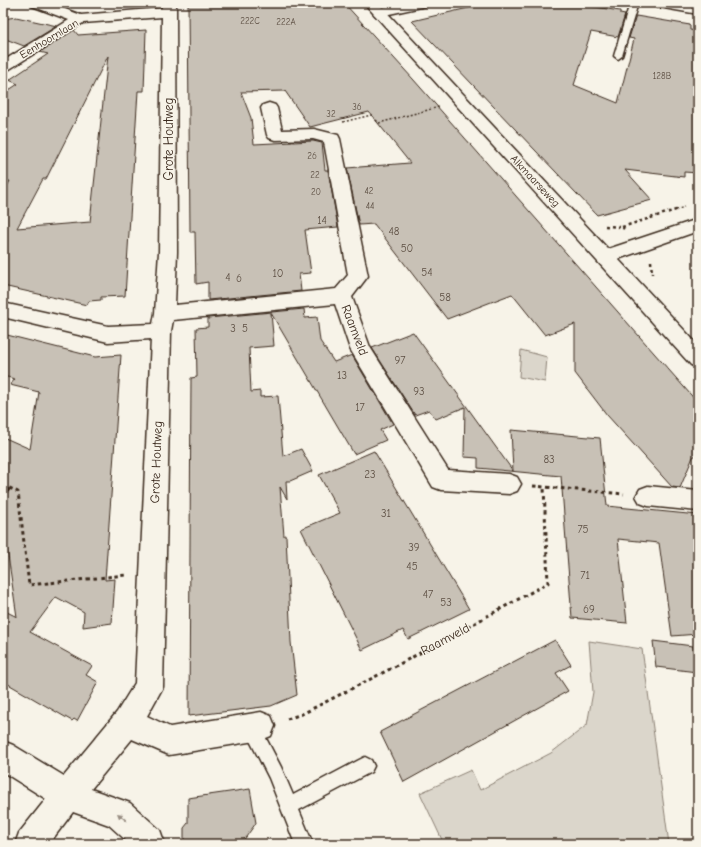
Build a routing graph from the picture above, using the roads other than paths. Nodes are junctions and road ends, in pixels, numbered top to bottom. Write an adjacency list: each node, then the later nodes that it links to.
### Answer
1 (37, 3): 8 (street)
2 (421, 3): 6 (street)
3 (634, 3): 9 (lane)
4 (658, 3): 7 (street)
5 (169, 8): 8 (street, Eenhoornlaan); 16 (street, Grote Houtweg)
6 (376, 8): 13 (street, Alkmaarseweg)
7 (698, 10)
8 (80, 19): 10 (street, Eenhoornlaan)
9 (618, 56)
10 (3, 68)
11 (269, 108): 14 (street, Raamveld)
12 (698, 225): 13 (street)
13 (604, 257): 17 (street, Alkmaarseweg)
14 (342, 296): 16 (street, Raamveld); 18 (street, Raamveld)
15 (3, 310): 16 (street, Raamveld)
16 (163, 322): 21 (street, Grote Houtweg)
17 (698, 359)
18 (509, 484)
19 (648, 496): 20 (street)
20 (698, 501)
21 (127, 722): 22 (street); 25 (street, Grote Houtweg)
22 (256, 726): 26 (lane)
23 (3, 756): 25 (street)
24 (365, 766): 26 (lane)
25 (66, 794): 27 (street, Grote Houtweg); 28 (street, one-way to 25)
26 (288, 806): 29 (lane)
27 (30, 844)
28 (150, 844)
29 (304, 844)

